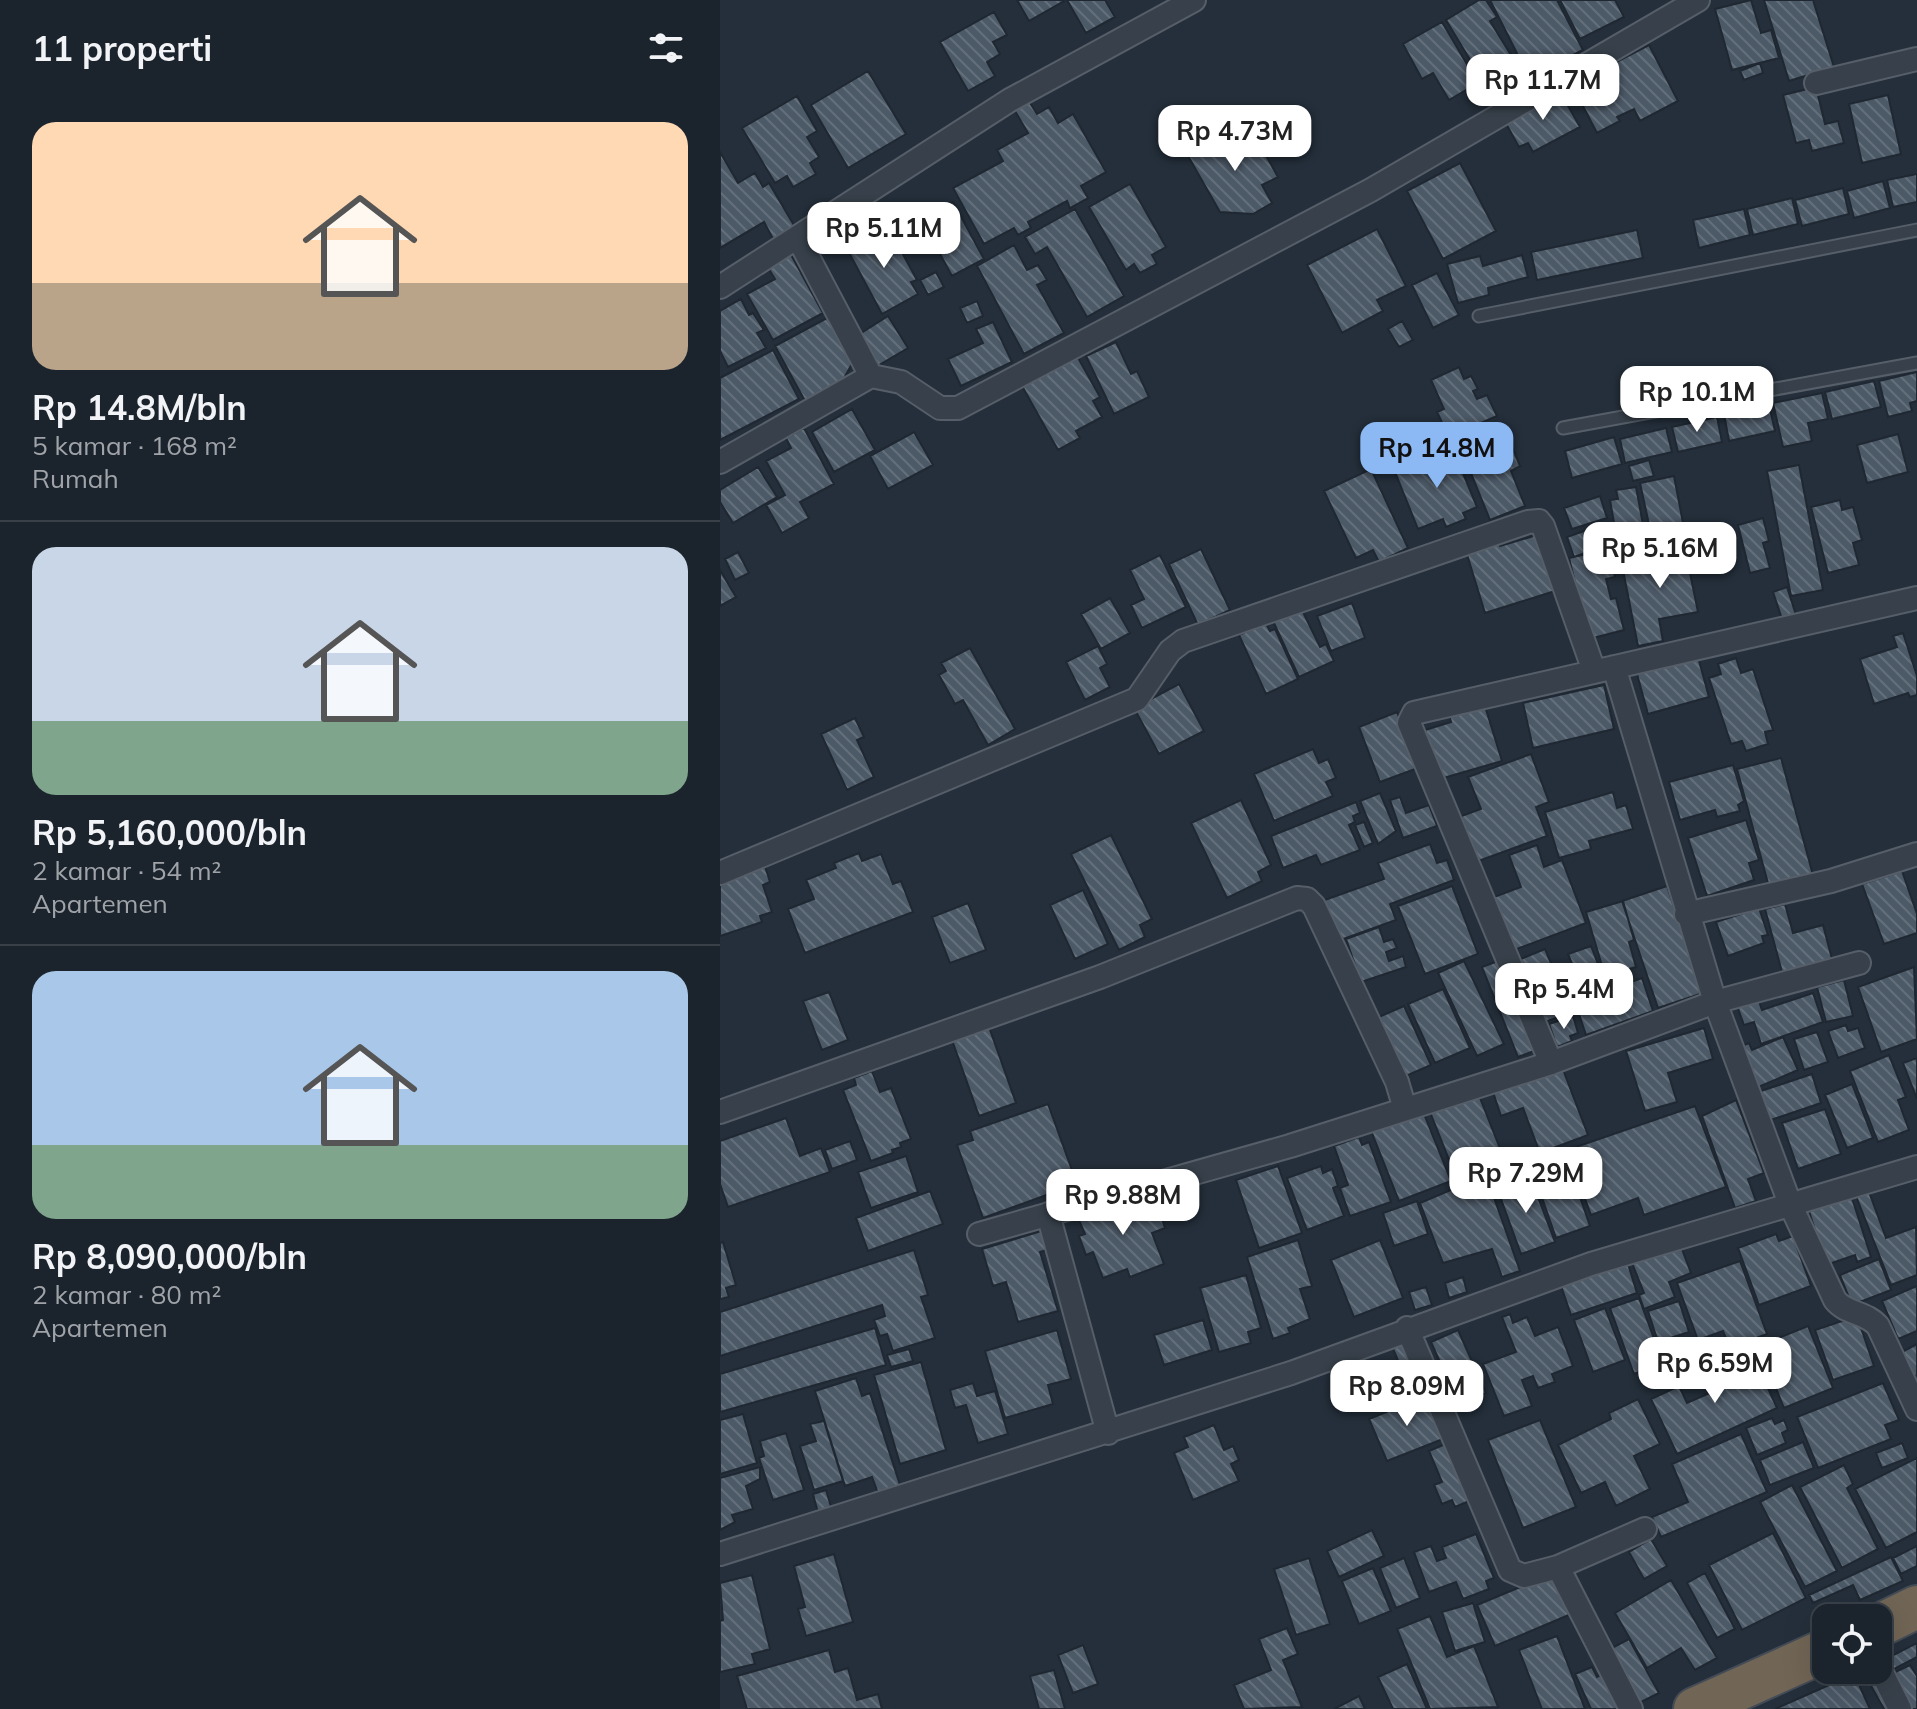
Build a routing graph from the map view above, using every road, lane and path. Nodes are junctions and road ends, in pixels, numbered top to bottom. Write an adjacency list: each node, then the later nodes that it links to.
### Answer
1 (1194, 0): 6 (street)
2 (1698, 0): 10 (street)
3 (1917, 59): 4 (street)
4 (1816, 83)
5 (1917, 230): 8 (lane)
6 (798, 238): 7 (street); 10 (street)
7 (720, 287)
8 (1479, 316)
9 (1917, 363): 11 (lane)
10 (871, 376): 12 (street)
11 (1563, 428)
12 (720, 462)
13 (1917, 598): 14 (street)
14 (1604, 669): 16 (street); 17 (street); 20 (street)
15 (1917, 854): 17 (street)
16 (720, 873)
17 (1686, 914): 19 (street)
18 (1859, 963): 19 (street)
19 (1715, 1002): 20 (street); 24 (street)
20 (1551, 1063): 21 (street)
21 (1405, 1109): 22 (street); 25 (street)
22 (720, 1112)
23 (1917, 1167): 24 (street)
24 (1790, 1204): 27 (street); 28 (street)
25 (1048, 1214): 26 (street); 29 (street)
26 (979, 1234)
27 (1407, 1328): 29 (street); 32 (street)
28 (1917, 1409)
29 (1108, 1433): 31 (street)
30 (1645, 1529): 32 (street)
31 (720, 1554)
32 (1558, 1567): 38 (street)
33 (1917, 1607): 34 (highway)
34 (1892, 1619)
35 (1812, 1656): 37 (highway)
36 (1888, 1684): 39 (street)
37 (1699, 1708)
38 (1631, 1709)
39 (1900, 1709)

